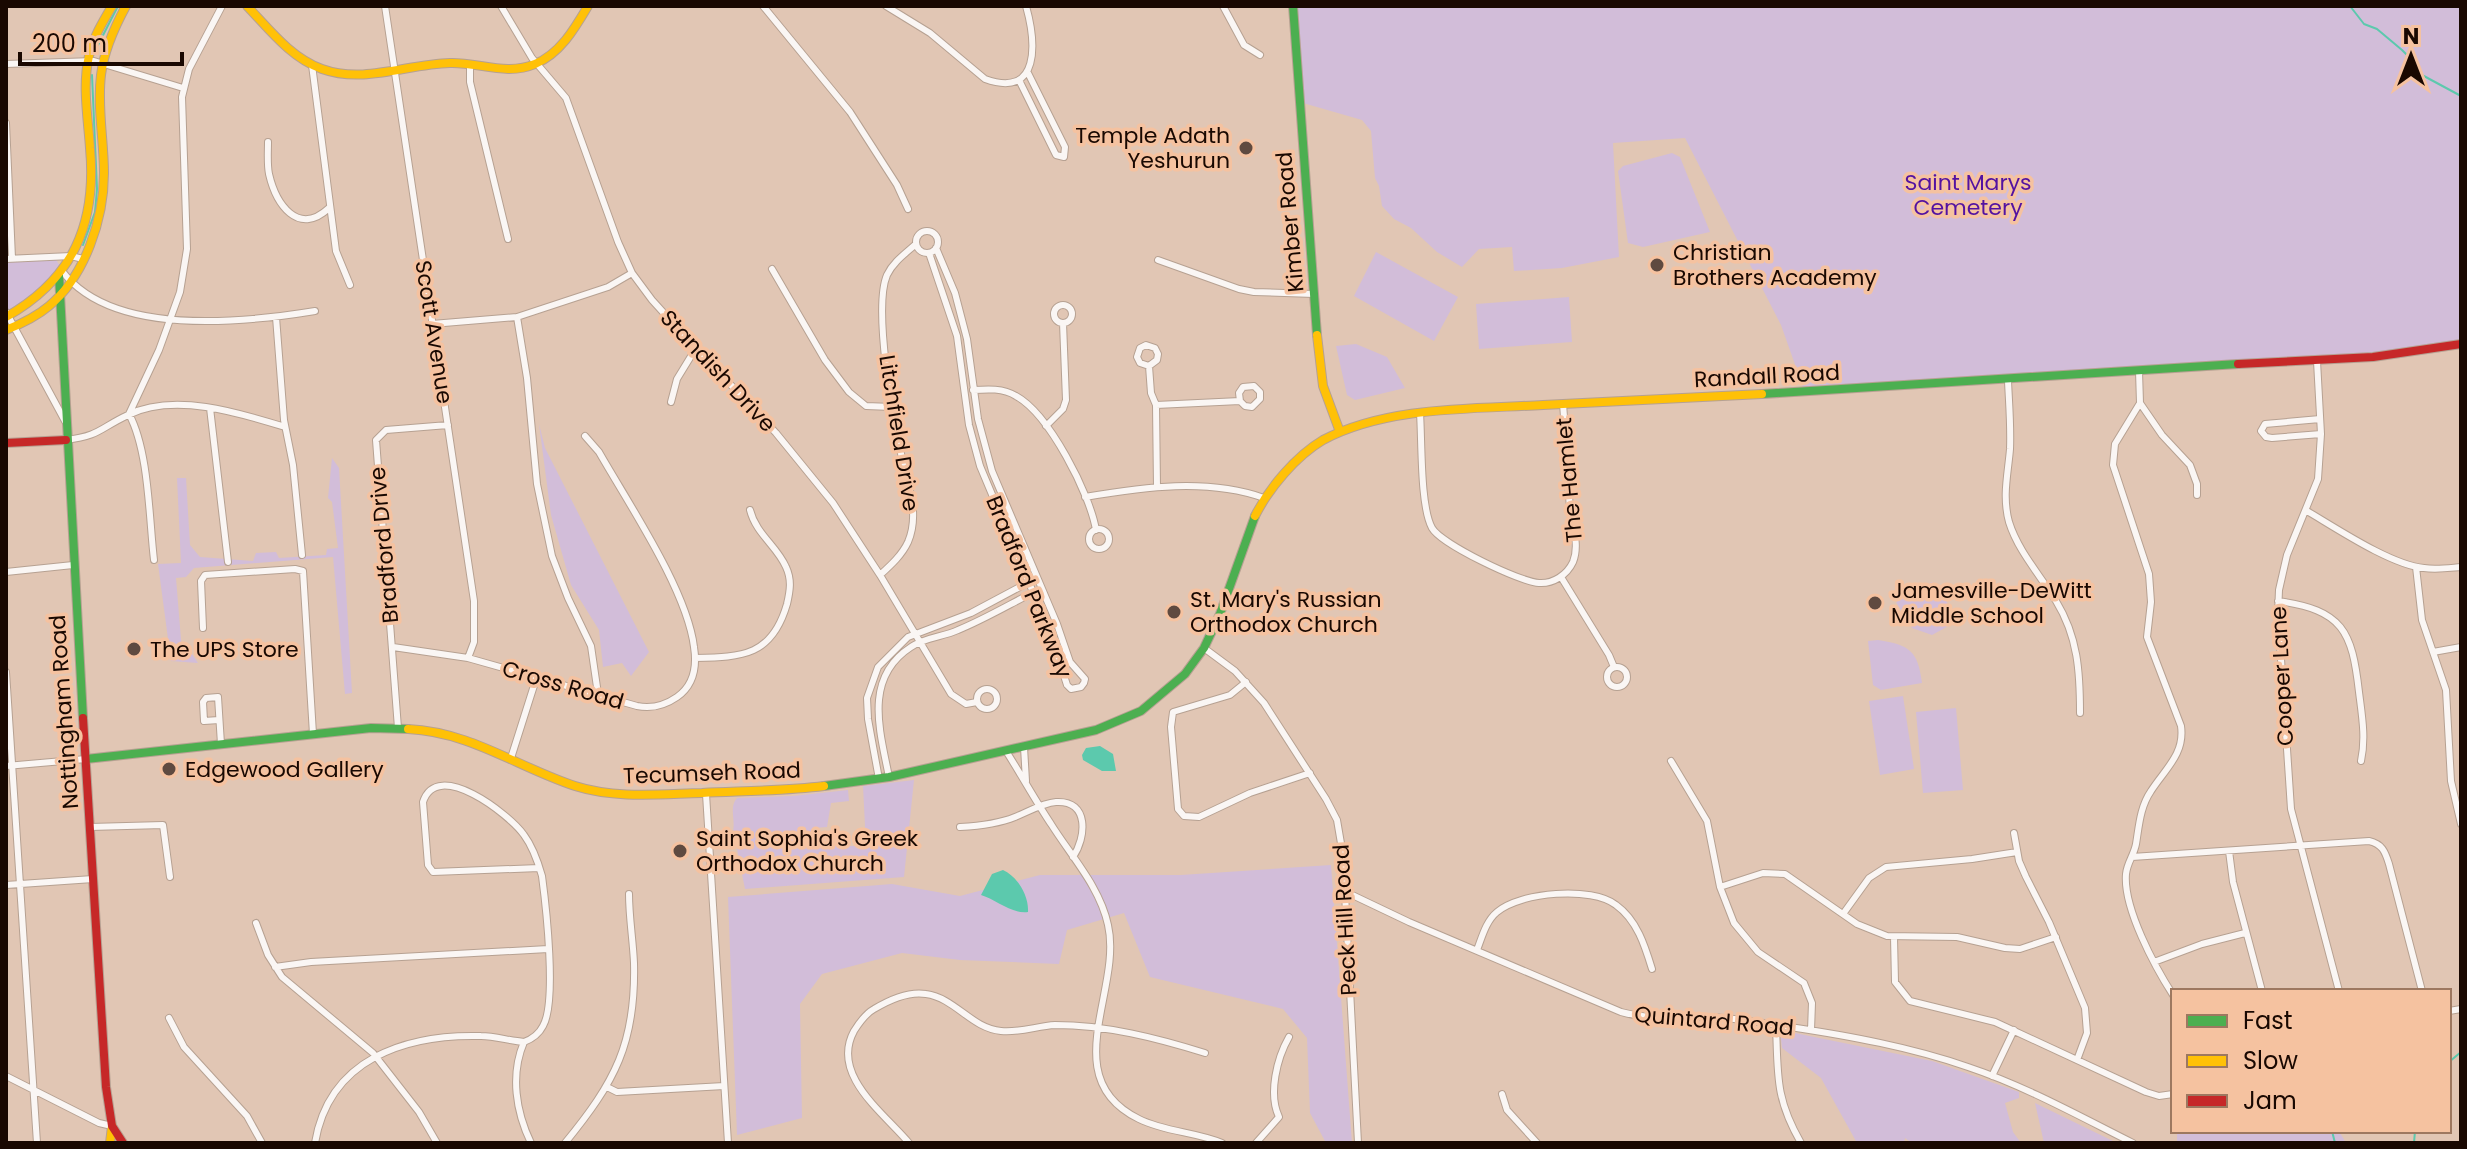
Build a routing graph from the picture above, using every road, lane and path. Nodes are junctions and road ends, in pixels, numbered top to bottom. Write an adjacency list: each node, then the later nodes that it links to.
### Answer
1 (112, 6): 14 (street)
2 (126, 6): 15 (street)
3 (222, 6): 23 (street)
4 (247, 6): 18 (street)
5 (385, 6): 20 (street, Scott Avenue)
6 (501, 6): 16 (street, Standish Drive)
7 (588, 6): 16 (street)
8 (763, 6): 27 (street)
9 (886, 6): 22 (street)
10 (1026, 6): 21 (street)
11 (1223, 6): 13 (street)
12 (1293, 6): 41 (street, Kimber Road)
13 (1260, 55)
14 (88, 60): 15 (street); 17 (street); 32 (street)
15 (102, 63): 23 (street); 34 (street)
16 (537, 63): 19 (street); 38 (street, Standish Drive)
17 (6, 64)
18 (312, 65): 20 (street); 26 (street)
19 (470, 65): 20 (street); 28 (street)
20 (394, 70): 49 (street, Scott Avenue)
21 (1028, 73): 22 (street); 22 (street)
22 (1019, 80)
23 (183, 88): 47 (street)
24 (6, 123): 33 (street)
25 (268, 142): 26 (street)
26 (329, 208): 40 (street)
27 (908, 209)
28 (508, 239)
29 (916, 244): 30 (street); 31 (street); 64 (street, Litchfield Drive)
30 (936, 248): 31 (street); 57 (street, Bradford Parkway)
31 (929, 253): 58 (street, Bradford Parkway)
32 (71, 256): 33 (street); 34 (street); 37 (street)
33 (9, 258)
34 (83, 259): 39 (street)
35 (1158, 260): 41 (street)
36 (772, 269): 64 (street)
37 (60, 273): 39 (street); 42 (street, Nottingham Road); 44 (street)
38 (632, 273): 46 (street); 52 (street, Standish Drive)
39 (70, 282): 42 (street); 47 (street)
40 (350, 285)
41 (1314, 294): 73 (street, Kimber Road)
42 (60, 297): 50 (street); 69 (street, Nottingham Road)
43 (315, 311): 45 (street)
44 (7, 315): 50 (street)
45 (276, 317): 47 (street); 72 (street)
46 (517, 317): 49 (street); 112 (street)
47 (172, 319): 67 (street)
48 (1063, 323): 71 (street)
49 (432, 324): 70 (street, Scott Avenue)
50 (10, 329): 69 (street)
51 (2461, 345): 53 (street, Randall Road)
52 (696, 348): 60 (street); 92 (street, Standish Drive)
53 (2317, 361): 55 (street, Randall Road); 68 (street, Cooper Lane)
54 (1149, 366): 63 (street)
55 (2139, 371): 56 (street, Randall Road); 61 (street)
56 (2008, 381): 62 (street, Randall Road); 114 (street)
57 (975, 390): 58 (street); 71 (street); 94 (street, Bradford Parkway)
58 (966, 391): 95 (street, Bradford Parkway)
59 (1240, 401): 63 (street)
60 (671, 402)
61 (2140, 403): 79 (street); 142 (street)
62 (1563, 404): 66 (street, Randall Road); 93 (street, The Hamlet)
63 (1156, 405): 78 (street)
64 (892, 407): 92 (street, Litchfield Drive)
65 (210, 408): 67 (street); 72 (street); 87 (street)
66 (1420, 413): 73 (street, Randall Road); 93 (street)
67 (129, 414): 76 (street); 86 (street)
68 (2320, 419): 74 (street, Cooper Lane); 74 (street)
69 (65, 421): 76 (street, Nottingham Road)
70 (448, 425): 102 (street, Bradford Drive); 106 (street, Scott Avenue)
71 (1046, 426): 80 (street)
72 (285, 427): 85 (street)
73 (1340, 432): 81 (street, Randall Road)
74 (2321, 434): 83 (street, Cooper Lane)
75 (585, 436): 107 (street)
76 (66, 440): 77 (street); 88 (street, Nottingham Road)
77 (6, 443)
78 (1157, 487): 80 (street); 81 (street)
79 (2197, 495)
80 (1085, 497): 84 (street)
81 (1264, 498): 104 (street, Randall Road)
82 (750, 510): 107 (street)
83 (2307, 511): 89 (street); 98 (street, Cooper Lane)
84 (1096, 530)
85 (302, 555)
86 (154, 560)
87 (228, 562)
88 (73, 565): 91 (street); 124 (street, Nottingham Road)
89 (2416, 567): 90 (street); 105 (street)
90 (2461, 567)
91 (6, 572)
92 (880, 575): 100 (street, Standish Drive)
93 (1561, 577): 108 (street)
94 (1038, 578): 95 (street); 96 (street, Bradford Parkway)
95 (1029, 582): 97 (street, Bradford Parkway); 100 (street)
96 (1042, 589): 97 (street); 97 (street, Bradford Parkway)
97 (1034, 593): 101 (street)
98 (2278, 601): 126 (street); 138 (street, Cooper Lane)
99 (203, 628): 117 (street)
100 (916, 633): 101 (street, Standish Drive); 130 (street)
101 (920, 642): 113 (street, Standish Drive); 129 (street)
102 (393, 647): 106 (street, Cross Road); 116 (street, Bradford Drive)
103 (2461, 647): 105 (street)
104 (1204, 648): 111 (street, Peck Hill Road); 119 (street, Tecumseh Road)
105 (2433, 652): 122 (street)
106 (468, 658): 110 (street, Cross Road)
107 (695, 658): 112 (street, Cross Road)
108 (1614, 667)
109 (6, 672): 127 (street)
110 (537, 676): 112 (street, Cross Road); 123 (street)
111 (1246, 682): 128 (street, Peck Hill Road); 128 (street)
112 (598, 694)
113 (977, 702)
114 (2080, 713)
115 (219, 720): 118 (street)
116 (398, 728): 117 (street, Tecumseh Road); 123 (street, Tecumseh Road)
117 (313, 734): 118 (street, Tecumseh Road)
118 (221, 744): 124 (street, Tecumseh Road)
119 (1024, 747): 120 (street, Tecumseh Road); 131 (street)
120 (1006, 751): 129 (street, Tecumseh Road); 131 (street)
121 (2461, 753): 122 (street)
122 (2450, 754): 134 (street)
123 (511, 758): 132 (street, Tecumseh Road)
124 (86, 759): 127 (street, Tecumseh Road); 135 (street, Nottingham Road)
125 (1671, 761): 148 (street)
126 (2361, 761)
127 (9, 766): 146 (street)
128 (1310, 773): 149 (street, Peck Hill Road)
129 (889, 777): 130 (street, Tecumseh Road)
130 (879, 779): 132 (street, Tecumseh Road)
131 (1026, 781): 133 (street)
132 (706, 794): 177 (street)
133 (1040, 807): 136 (street); 141 (street); 141 (street)
134 (2461, 824)
135 (90, 827): 144 (street); 145 (street, Nottingham Road)
136 (960, 827)
137 (2014, 833): 140 (street)
138 (2301, 845): 139 (street); 162 (street, Cooper Lane); 163 (street)
139 (2229, 851): 142 (street); 153 (street)
140 (2017, 852): 151 (street); 155 (street)
141 (1073, 857): 167 (street)
142 (2132, 857): 158 (street)
143 (539, 868): 143 (street); 156 (street)
144 (170, 877)
145 (93, 879): 146 (street); 182 (street, Nottingham Road)
146 (20, 884): 147 (street); 179 (street)
147 (6, 885)
148 (1720, 887): 151 (street); 168 (street)
149 (1346, 892): 157 (street, Quintard Road); 195 (street, Peck Hill Road)
150 (629, 894): 178 (street)
151 (1843, 914): 154 (street)
152 (256, 923): 159 (street)
153 (2245, 933): 158 (street); 161 (street)
154 (1894, 937): 155 (street); 169 (street)
155 (2056, 937): 174 (street)
156 (548, 949): 159 (street); 171 (street)
157 (1477, 950): 160 (street); 166 (street, Quintard Road)
158 (2154, 962): 164 (street)
159 (275, 967): 173 (street)
160 (1652, 969)
161 (2261, 989)
162 (2338, 989)
163 (2421, 989)
164 (2171, 992)
165 (169, 1018): 186 (street)
166 (1776, 1025): 168 (street, Quintard Road); 197 (street)
167 (1097, 1029): 172 (street); 192 (street); 193 (street)
168 (1811, 1030): 176 (street, Quintard Road)
169 (2014, 1030): 174 (street); 176 (street)
170 (1289, 1037): 194 (street)
171 (524, 1042): 173 (street); 189 (street)
172 (1205, 1053)
173 (376, 1056): 187 (street); 188 (street)
174 (2077, 1060): 181 (street)
175 (6, 1076): 179 (street)
176 (1992, 1076): 198 (street, Quintard Road)
177 (724, 1086): 178 (street); 191 (street)
178 (607, 1087): 190 (street)
179 (34, 1090): 182 (street); 183 (street)
180 (1502, 1094): 196 (street)
181 (2171, 1094)
182 (112, 1126): 184 (street); 185 (street, Nottingham Road)
183 (37, 1143)
184 (110, 1143)
185 (123, 1143)
186 (262, 1143)
187 (315, 1143)
188 (437, 1143)
189 (531, 1143)
190 (565, 1143)
191 (728, 1143)
192 (909, 1143)
193 (1222, 1143)
194 (1256, 1143)
195 (1358, 1143)
196 (1537, 1143)
197 (1801, 1143)
198 (2133, 1143)

